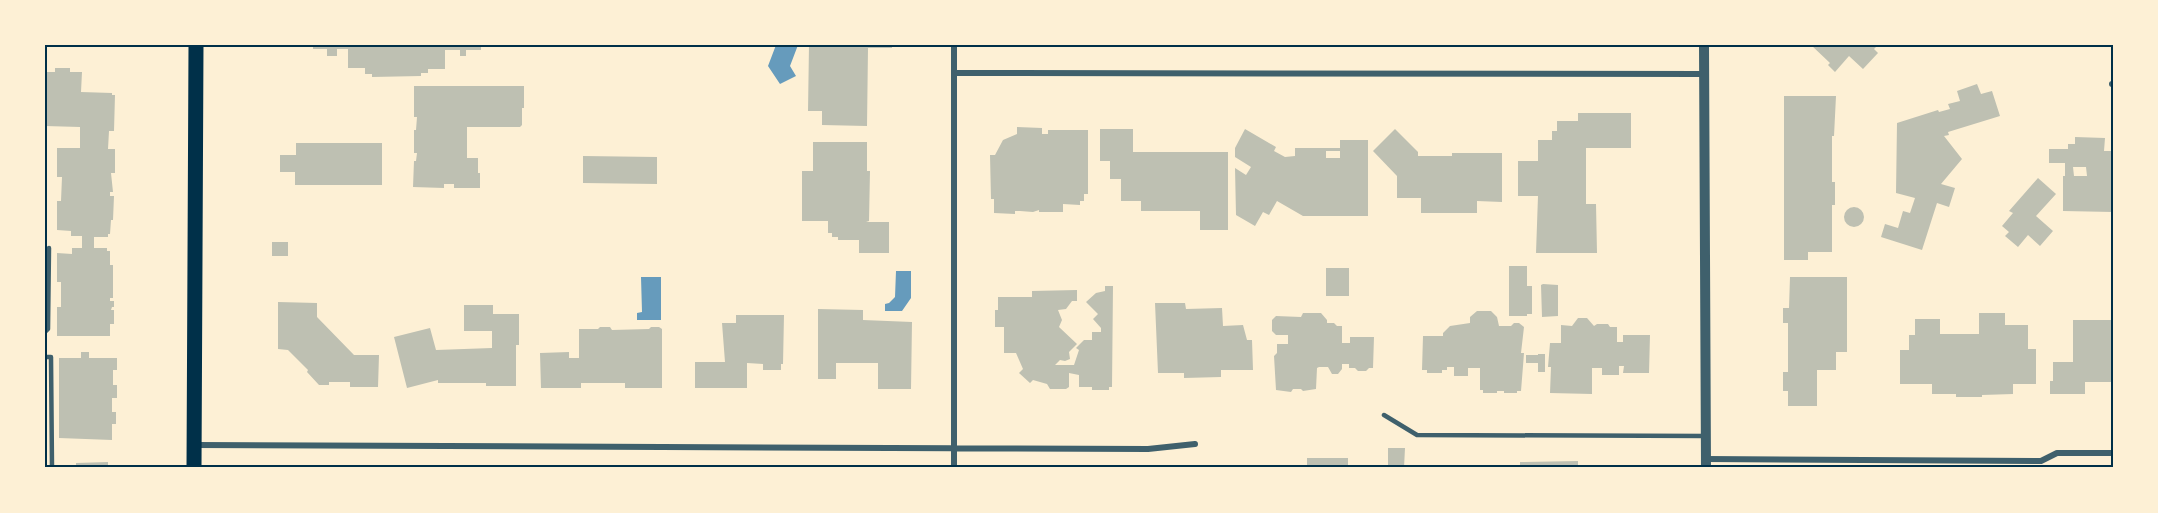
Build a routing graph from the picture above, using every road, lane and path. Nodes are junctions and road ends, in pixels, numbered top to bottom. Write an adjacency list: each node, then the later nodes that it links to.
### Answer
1 (196, 45): 12 (main road)
2 (954, 45): 4 (street)
3 (1704, 45): 5 (street)
4 (955, 73): 5 (street); 13 (street)
5 (1704, 74): 10 (street)
6 (49, 248): 7 (lane)
7 (45, 332)
8 (45, 357): 18 (lane)
9 (1384, 415): 10 (lane)
10 (1706, 436): 15 (street)
11 (1195, 444): 13 (street)
12 (194, 446): 13 (street); 19 (main road)
13 (955, 449): 20 (street)
14 (2113, 453): 17 (street)
15 (1706, 463): 16 (street)
16 (1987, 464): 17 (street)
17 (2013, 464)
18 (52, 468)
19 (194, 468)
20 (954, 468)

